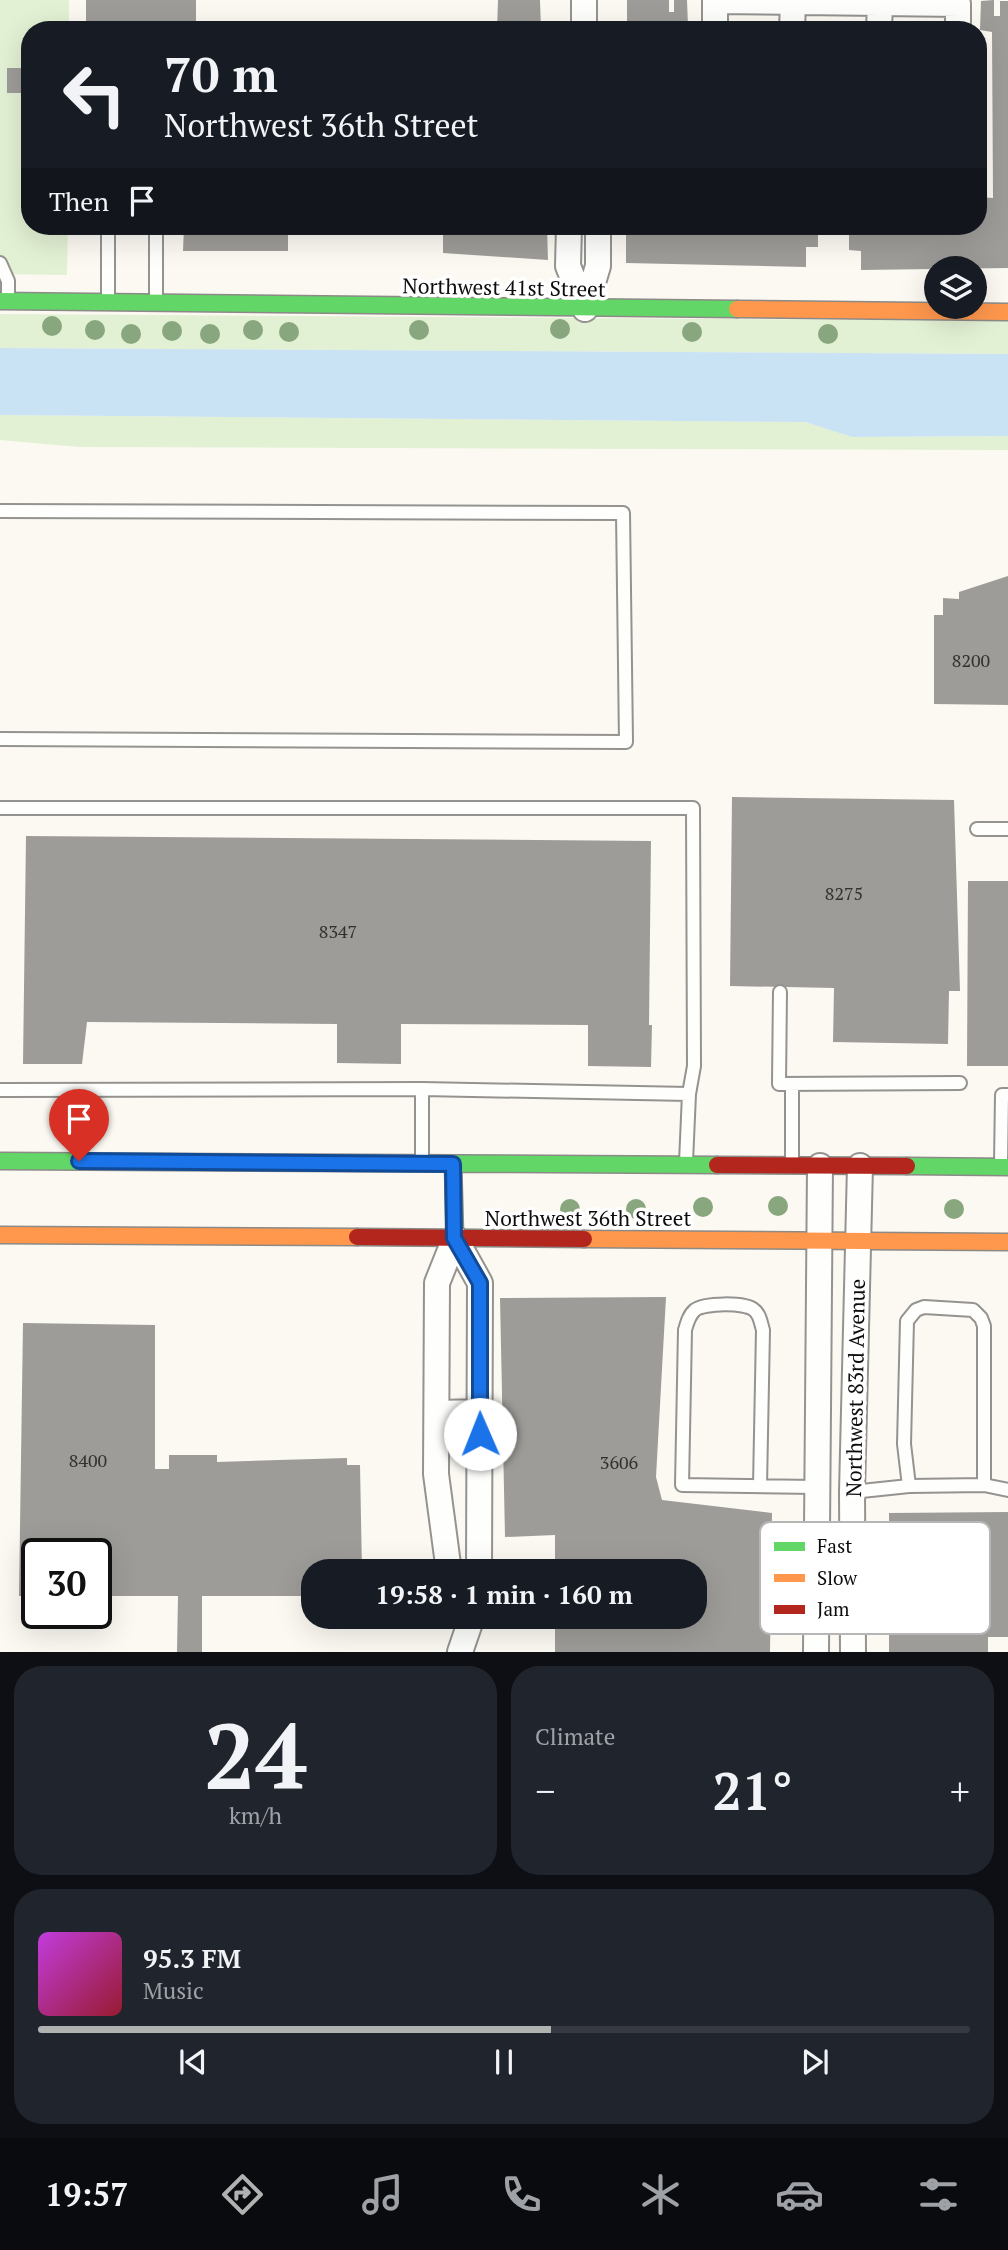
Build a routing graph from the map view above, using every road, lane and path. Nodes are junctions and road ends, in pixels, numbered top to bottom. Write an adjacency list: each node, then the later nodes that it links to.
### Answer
1 (584, 0): 5 (street)
2 (837, 1): 3 (street); 4 (street)
3 (793, 2): 6 (street); 7 (street)
4 (880, 3): 8 (street); 9 (street)
5 (584, 21)
6 (715, 21)
7 (792, 21)
8 (879, 21)
9 (958, 21)
10 (108, 235): 16 (lane)
11 (156, 235): 17 (lane)
12 (569, 235): 18 (street)
13 (598, 235): 18 (street)
14 (0, 263): 15 (lane)
15 (4, 301): 16 (main road, Northwest 41st Street)
16 (108, 303): 17 (main road, Northwest 41st Street)
17 (156, 303): 18 (main road, Northwest 41st Street)
18 (585, 309): 19 (main road, Northwest 41st Street)
19 (1008, 312)
20 (0, 511): 21 (lane)
21 (0, 739)
22 (0, 808): 30 (lane)
23 (978, 829): 24 (lane)
24 (1008, 829)
25 (780, 992): 27 (lane)
26 (960, 1083): 27 (lane)
27 (792, 1084): 36 (lane)
28 (422, 1089): 29 (lane); 30 (lane); 33 (lane)
29 (0, 1090)
30 (689, 1094): 35 (lane)
31 (1008, 1095): 39 (lane)
32 (0, 1161): 33 (main road)
33 (422, 1164): 34 (main road)
34 (453, 1164): 35 (main road); 41 (main road)
35 (686, 1166): 36 (main road)
36 (792, 1166): 37 (main road)
37 (820, 1166): 38 (main road); 42 (street, Northwest 83rd Avenue)
38 (860, 1166): 39 (main road); 43 (street, Northwest 83rd Avenue)
39 (1005, 1167)
40 (0, 1235): 41 (main road, Northwest 36th Street)
41 (454, 1238): 42 (main road, Northwest 36th Street); 45 (street); 46 (street)
42 (819, 1241): 43 (main road, Northwest 36th Street); 50 (street, Northwest 83rd Avenue)
43 (857, 1241): 44 (main road, Northwest 36th Street); 52 (street, Northwest 83rd Avenue)
44 (1008, 1242)
45 (480, 1412): 46 (street); 56 (street)
46 (437, 1413): 55 (street)
47 (984, 1485): 49 (lane); 49 (lane); 51 (lane)
48 (760, 1486): 48 (lane); 50 (lane)
49 (909, 1486): 52 (lane)
50 (817, 1487): 53 (street, Northwest 83rd Avenue)
51 (1008, 1490)
52 (852, 1492): 54 (street, Northwest 83rd Avenue)
53 (817, 1522)
54 (852, 1522)
55 (447, 1559)
56 (479, 1559)
57 (454, 1629): 59 (street)
58 (467, 1629): 59 (street)
59 (459, 1651)

